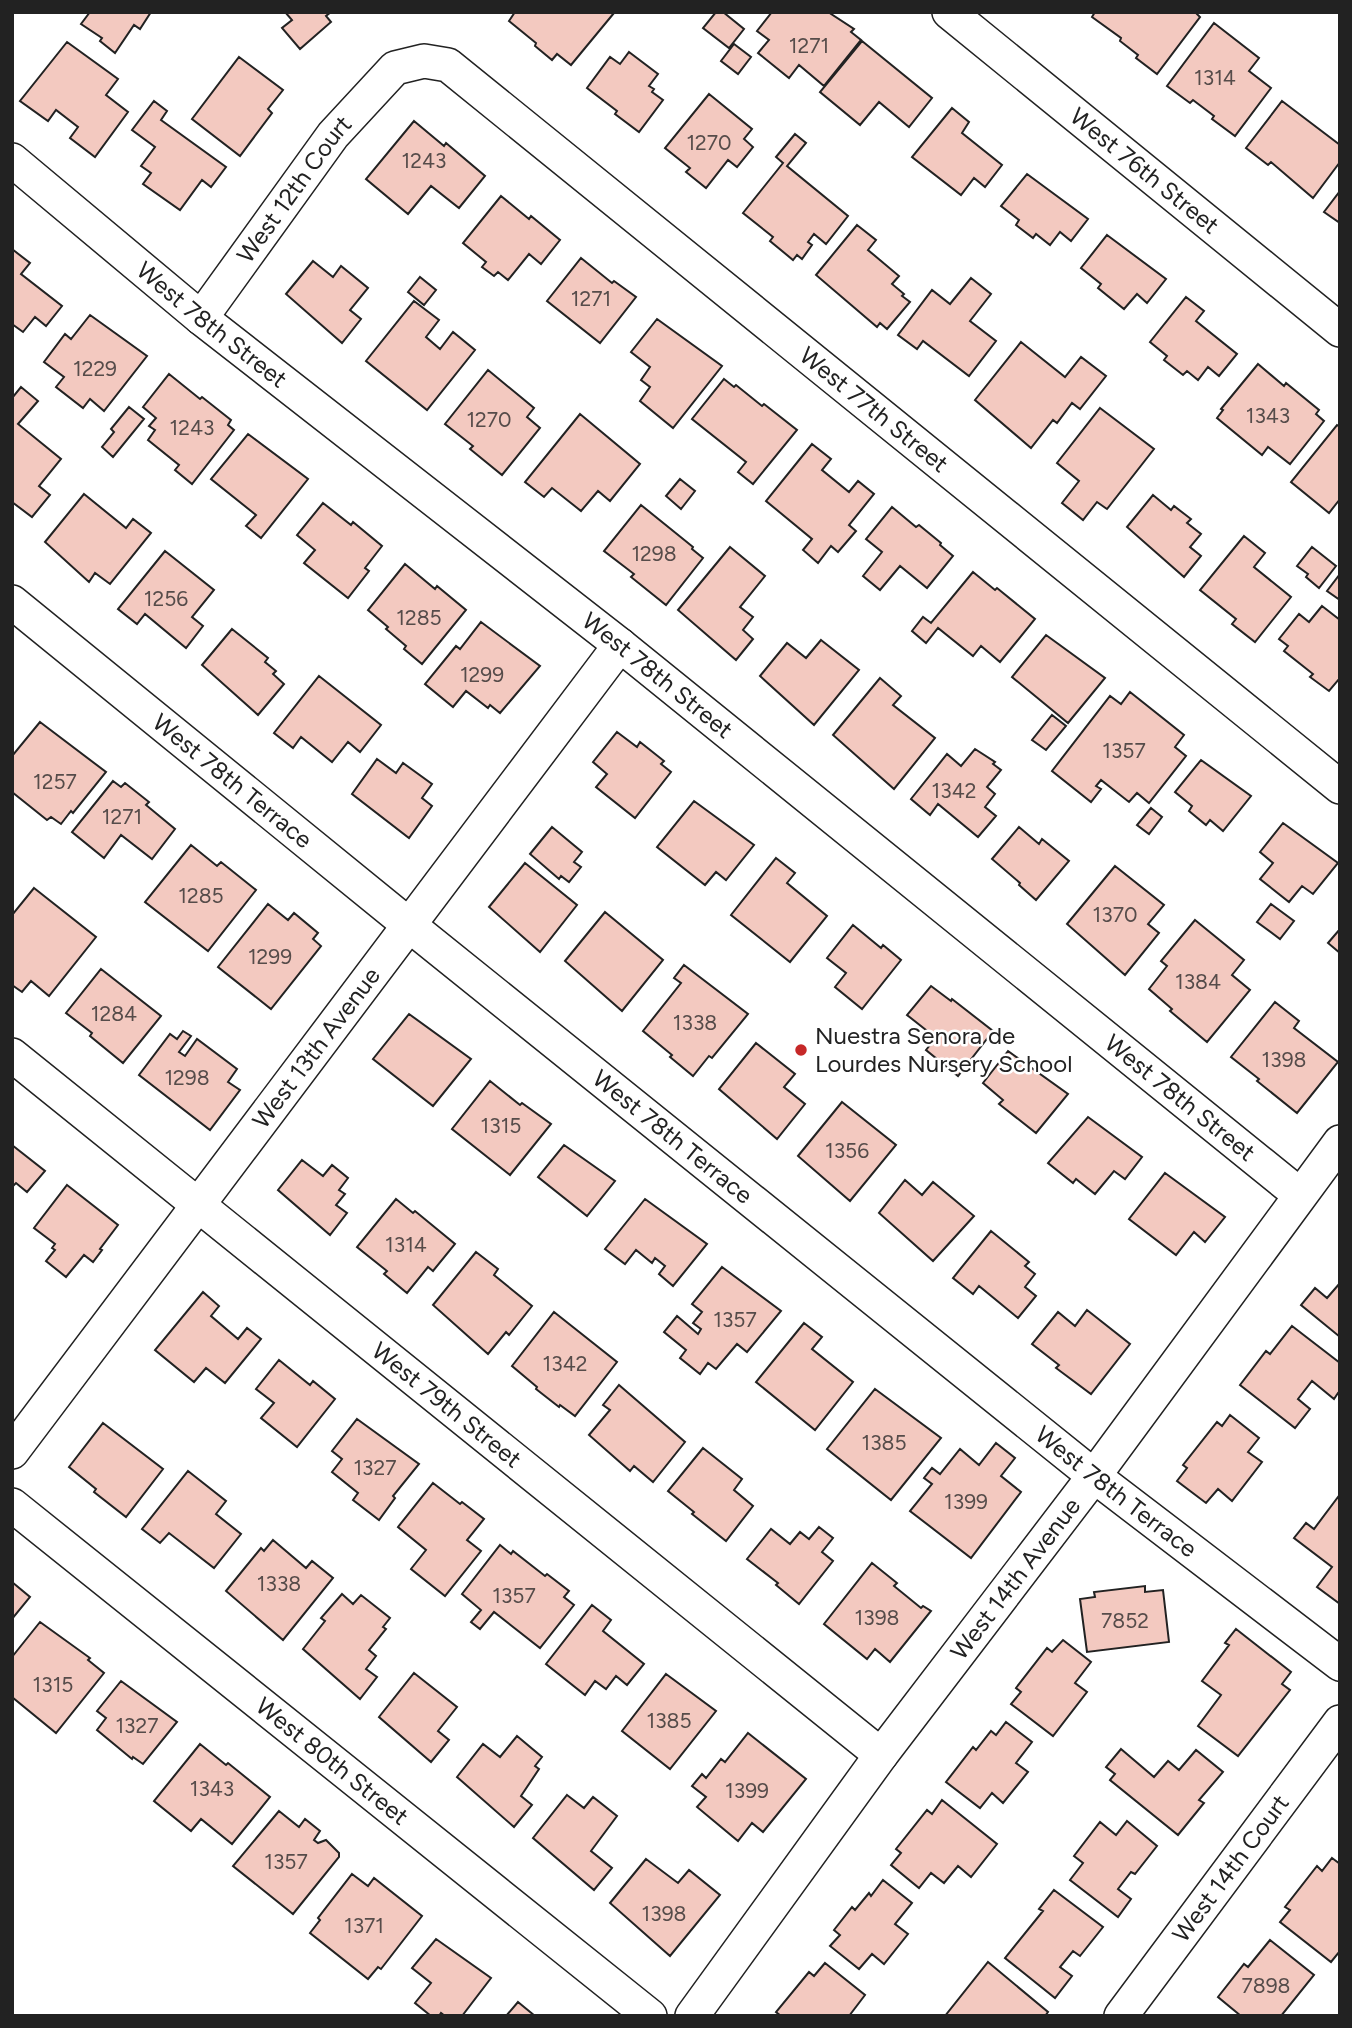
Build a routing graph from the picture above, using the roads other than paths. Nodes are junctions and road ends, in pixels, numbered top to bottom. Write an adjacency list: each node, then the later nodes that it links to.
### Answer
1 (949, 12): 5 (street, West 76th Street)
2 (395, 68): 4 (street, West 12th Court); 8 (street, West 77th Street)
3 (12, 160): 4 (street, West 78th Street)
4 (201, 318): 7 (street, West 78th Street)
5 (1340, 330)
6 (12, 602): 9 (street, West 78th Terrace)
7 (620, 645): 9 (street, West 13th Avenue); 12 (street, West 78th Street)
8 (1340, 787)
9 (409, 925): 13 (street, West 13th Avenue); 15 (street, West 78th Terrace)
10 (12, 1055): 13 (street, West 79th Street)
11 (1340, 1142): 12 (street, West 14th Avenue)
12 (1300, 1195): 15 (street, West 14th Avenue)
13 (198, 1206): 14 (street, West 13th Avenue); 19 (street, West 79th Street)
14 (12, 1452)
15 (1094, 1476): 17 (street, West 78th Terrace); 19 (street, West 14th Avenue)
16 (12, 1505): 20 (street, West 80th Street)
17 (1340, 1664)
18 (1340, 1721): 22 (street, West 14th Court)
19 (881, 1755): 21 (street, West 14th Avenue)
20 (650, 2016)
21 (692, 2016)
22 (1121, 2016)

